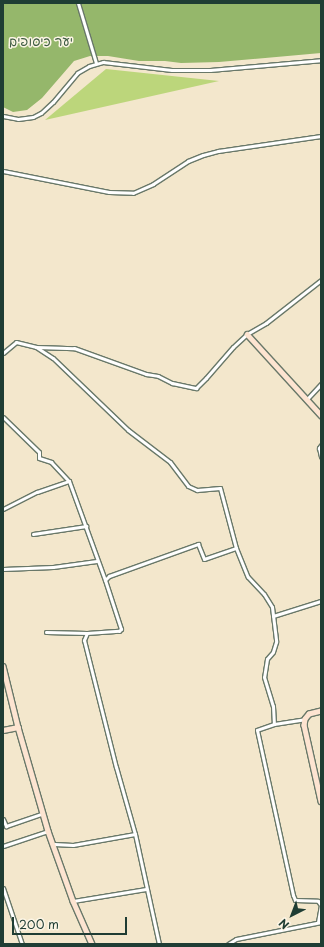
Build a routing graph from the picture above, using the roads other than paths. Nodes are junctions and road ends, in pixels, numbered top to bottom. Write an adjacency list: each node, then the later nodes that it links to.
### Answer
1 (78, 3): 3 (street)
2 (321, 60): 3 (street)
3 (96, 63): 4 (street)
4 (3, 116)
5 (321, 136): 6 (street)
6 (3, 171)
7 (321, 280): 8 (street)
8 (247, 334): 9 (street); 12 (street)
9 (36, 347): 10 (street); 21 (street)
10 (3, 353)
11 (321, 384): 12 (street)
12 (307, 399): 13 (street)
13 (321, 415)
14 (3, 417): 17 (street)
15 (321, 445): 16 (street)
16 (321, 457)
17 (68, 481): 18 (street); 19 (street)
18 (3, 509)
19 (86, 526): 20 (street); 22 (street)
20 (33, 534)
21 (236, 548): 24 (street); 26 (street)
22 (97, 560): 23 (street); 24 (street)
23 (3, 569)
24 (105, 580): 28 (street)
25 (321, 601): 26 (street)
26 (273, 616): 32 (street)
27 (46, 632): 28 (street)
28 (87, 633): 39 (street)
29 (3, 666): 33 (street)
30 (321, 711): 31 (street)
31 (304, 719): 32 (street); 35 (street)
32 (274, 724): 45 (street)
33 (18, 727): 34 (street); 36 (street)
34 (3, 730)
35 (321, 801)
36 (43, 813): 37 (street); 38 (street)
37 (3, 819)
38 (48, 831): 40 (street); 41 (street)
39 (135, 834): 40 (street); 43 (street)
40 (54, 844): 44 (street)
41 (3, 846)
42 (3, 888): 46 (street)
43 (146, 889): 44 (street); 48 (street)
44 (73, 901): 47 (street)
45 (320, 922): 49 (street)
46 (22, 944)
47 (92, 944)
48 (159, 944)
49 (228, 944)

